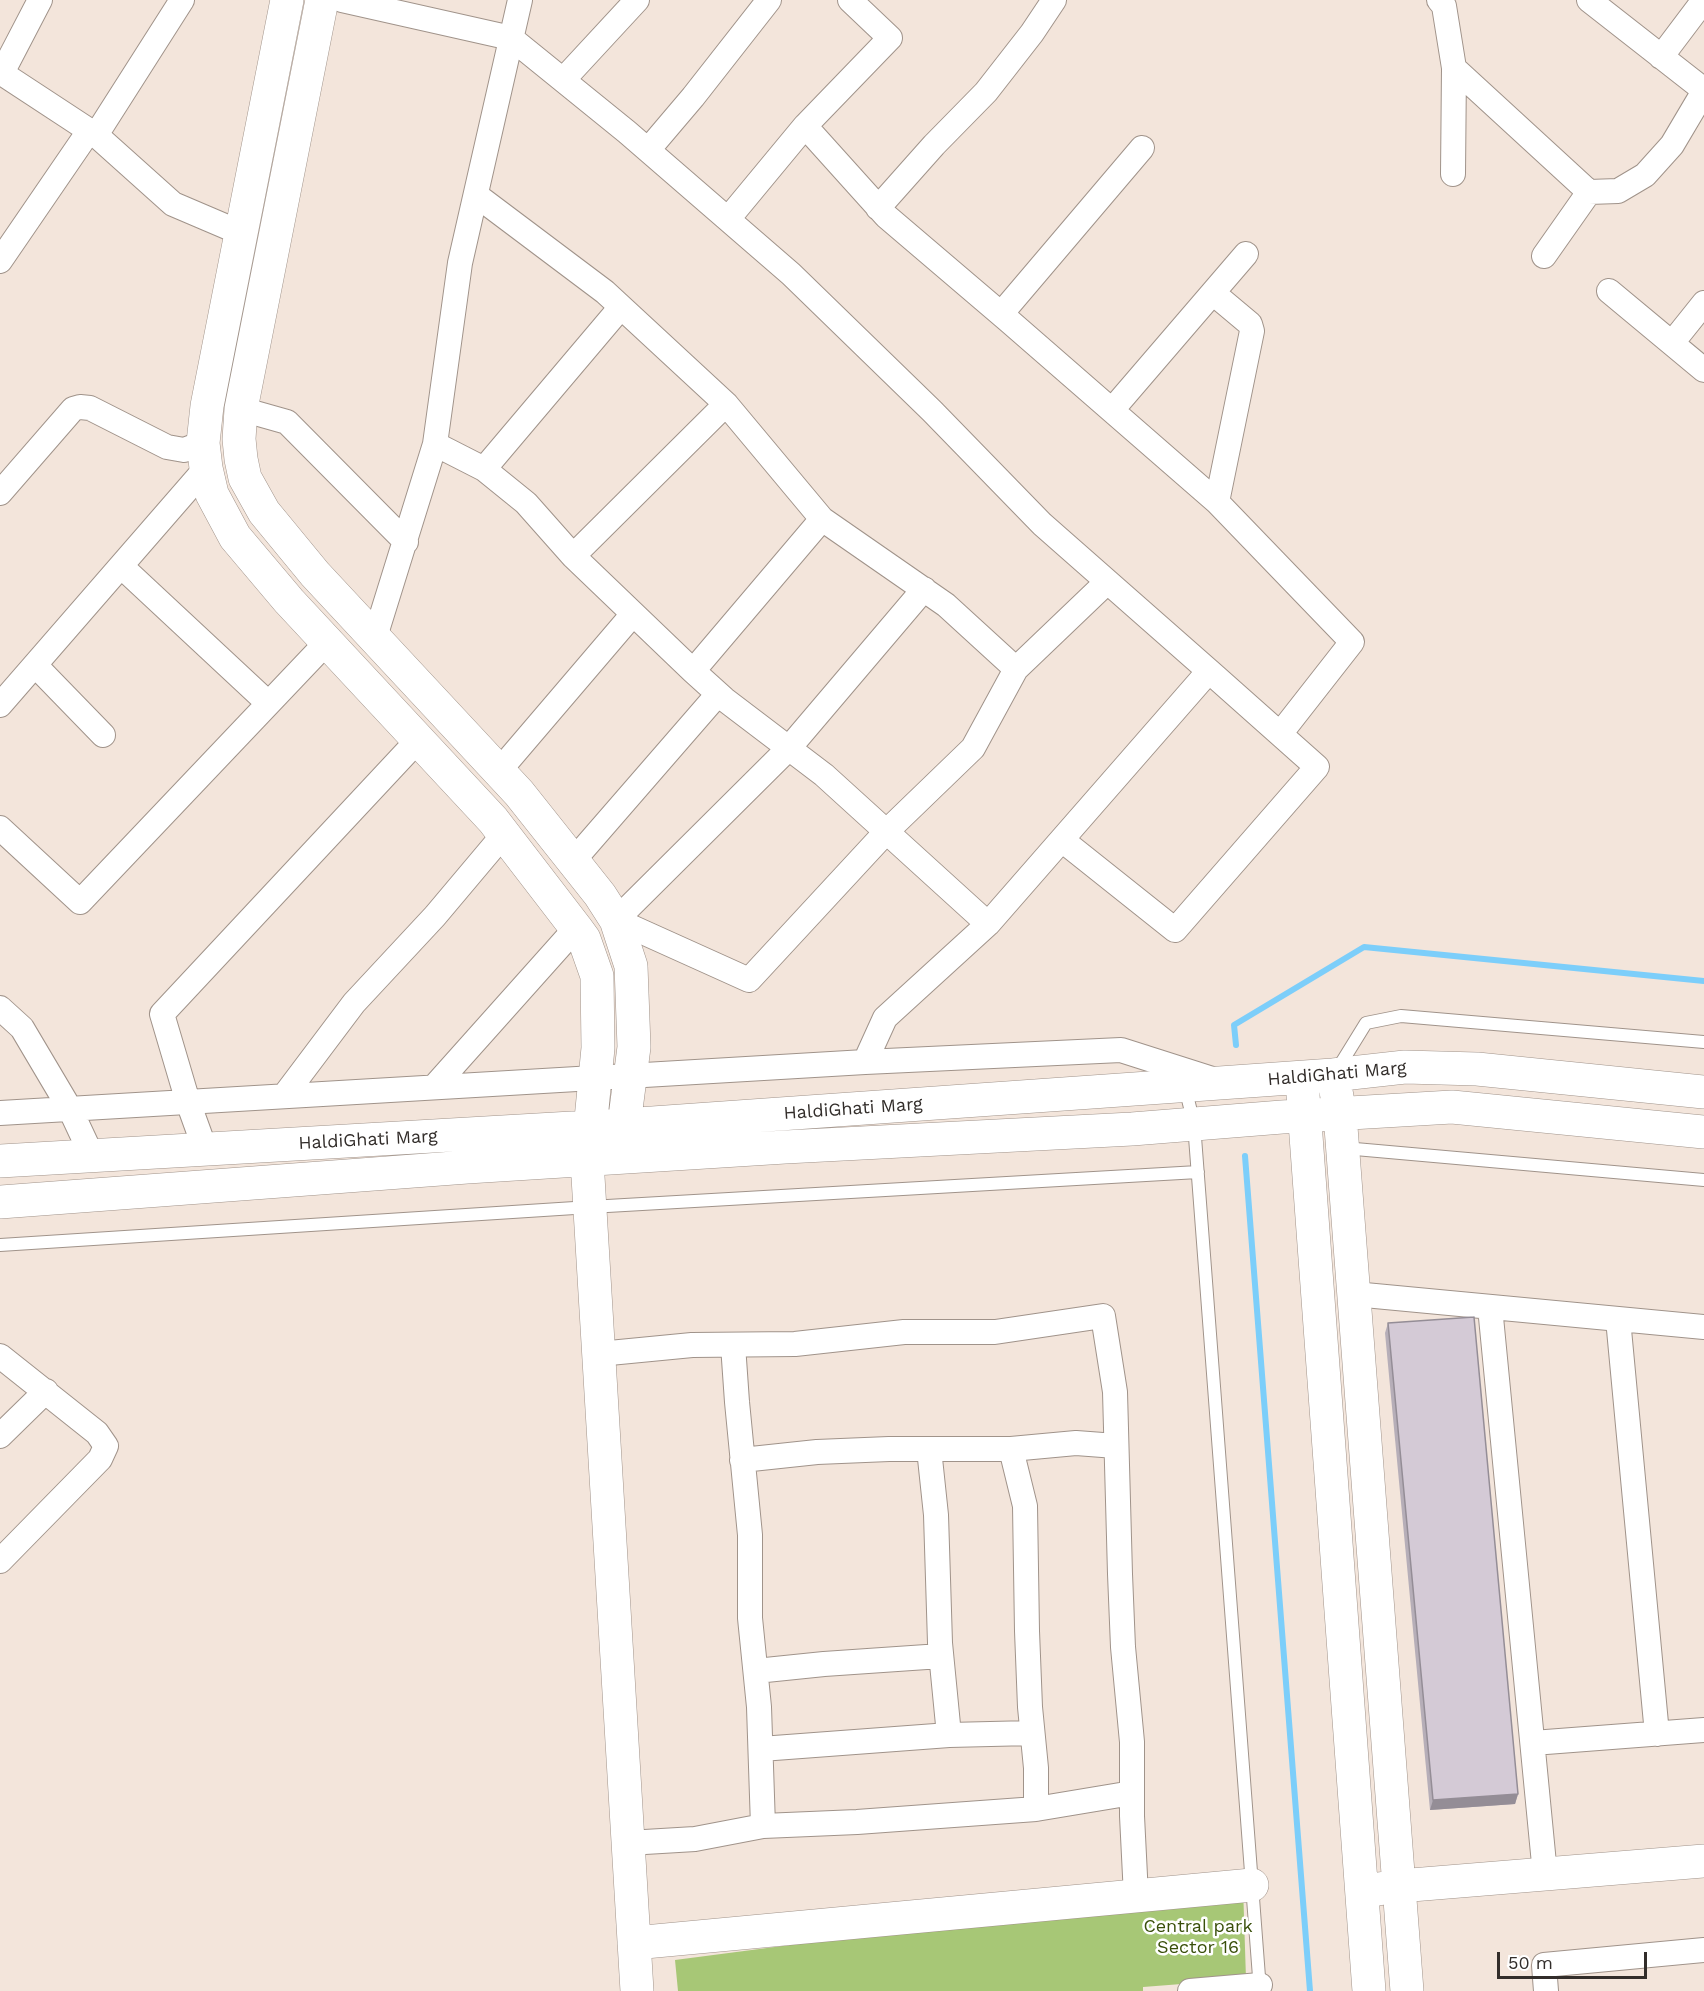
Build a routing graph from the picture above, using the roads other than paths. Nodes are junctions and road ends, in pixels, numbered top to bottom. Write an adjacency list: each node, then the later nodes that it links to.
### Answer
1 (40, 0): 17 (street)
2 (182, 0): 21 (street)
3 (287, 0): 29 (street)
4 (322, 0): 41 (street)
5 (342, 0): 14 (street)
6 (520, 0): 14 (street)
7 (637, 0): 18 (street)
8 (769, 0): 23 (street)
9 (850, 0): 20 (street)
10 (1054, 0): 27 (street)
11 (1439, 0): 16 (street)
12 (1589, 0): 15 (street)
13 (1704, 0): 15 (street)
14 (512, 39): 18 (street); 26 (street)
15 (1661, 57): 19 (street)
16 (1454, 68): 24 (street); 25 (street)
17 (1, 73): 21 (street)
18 (563, 80): 23 (street)
19 (1704, 91): 25 (street)
20 (805, 126): 27 (street); 28 (street)
21 (92, 133): 29 (street); 32 (street)
22 (1142, 147): 37 (street)
23 (648, 150): 28 (street)
24 (1453, 174)
25 (1589, 192): 31 (street)
26 (476, 195): 36 (street); 43 (street)
27 (878, 208): 37 (street)
28 (728, 219): 52 (street)
29 (241, 233): 44 (street)
30 (1246, 254): 34 (street)
31 (1544, 256)
32 (0, 261)
33 (1609, 291): 38 (street)
34 (1213, 293): 42 (street); 47 (street)
35 (1704, 303): 38 (street)
36 (621, 307): 40 (street); 45 (street)
37 (1001, 314): 42 (street)
38 (1672, 344): 39 (street)
39 (1704, 370)
40 (726, 404): 48 (street); 50 (street)
41 (241, 409): 49 (street); 55 (street)
42 (1113, 410): 47 (street)
43 (435, 444): 45 (street); 49 (street)
44 (205, 455): 46 (street); 51 (street); 56 (street)
45 (484, 469): 50 (street)
46 (0, 493)
47 (1217, 502): 64 (street)
48 (822, 519): 53 (street); 59 (street)
49 (406, 542): 55 (street)
50 (573, 556): 54 (street)
51 (121, 566): 57 (street); 62 (street)
52 (1107, 582): 58 (street); 60 (street)
53 (924, 590): 58 (street); 67 (street)
54 (633, 614): 59 (street); 68 (street)
55 (375, 637): 68 (street)
56 (327, 642): 62 (street); 66 (street)
57 (35, 665): 63 (street); 65 (street)
58 (1016, 669): 70 (street)
59 (693, 671): 61 (street)
60 (1209, 671): 64 (street); 72 (street)
61 (718, 694): 67 (street); 73 (street)
62 (268, 703): 69 (street)
63 (0, 705)
64 (1280, 734): 72 (street)
65 (103, 735)
66 (418, 740): 71 (street); 88 (street)
67 (789, 748): 70 (street); 74 (street)
68 (499, 771): 73 (street)
69 (0, 828)
70 (886, 832): 74 (street); 75 (street)
71 (504, 834): 76 (street); 87 (street)
72 (1062, 840): 75 (street)
73 (573, 861): 74 (street)
74 (616, 920): 80 (street)
75 (988, 924): 79 (street)
76 (576, 928): 82 (street); 85 (street)
77 (0, 1008): 89 (street)
78 (1704, 1042): 81 (lane)
79 (869, 1053): 80 (street); 83 (street)
80 (630, 1076): 82 (street); 94 (street)
81 (1318, 1076): 83 (street, HaldiGhati Marg); 86 (street, HaldiGhati Marg); 91 (street); 92 (street)
82 (595, 1078): 85 (street); 95 (street)
83 (1223, 1083): 84 (street, HaldiGhati Marg)
84 (1185, 1086): 93 (lane); 94 (street, HaldiGhati Marg)
85 (434, 1087): 87 (street)
86 (1704, 1092)
87 (284, 1096): 88 (street)
88 (188, 1102): 89 (street); 98 (street)
89 (70, 1109): 90 (street); 99 (street)
90 (0, 1113)
91 (1340, 1114): 92 (street, HaldiGhati Marg); 96 (street, HaldiGhati Marg); 97 (street)
92 (1305, 1116): 93 (street, HaldiGhati Marg); 138 (street)
93 (1194, 1124): 100 (street, HaldiGhati Marg); 103 (lane)
94 (624, 1125): 95 (street, HaldiGhati Marg); 100 (street)
95 (589, 1127): 98 (street, HaldiGhati Marg); 101 (street)
96 (1704, 1132)
97 (1342, 1148): 104 (lane); 108 (street)
98 (205, 1149): 99 (street, HaldiGhati Marg)
99 (92, 1155): 102 (street, HaldiGhati Marg)
100 (625, 1158): 101 (street, HaldiGhati Marg)
101 (587, 1160): 105 (street, HaldiGhati Marg); 106 (street)
102 (0, 1161)
103 (1198, 1172): 106 (lane); 136 (lane)
104 (1704, 1180)
105 (0, 1202)
106 (590, 1207): 107 (lane); 113 (street)
107 (0, 1245)
108 (1354, 1294): 109 (street); 137 (street)
109 (1490, 1307): 110 (street); 128 (street)
110 (1618, 1319): 111 (street); 126 (street)
111 (1704, 1327)
112 (733, 1345): 113 (street); 117 (street); 120 (street)
113 (599, 1354): 133 (street)
114 (0, 1356): 115 (street)
115 (46, 1391): 116 (street); 121 (street)
116 (0, 1436)
117 (1116, 1446): 119 (street); 130 (street)
118 (929, 1449): 119 (street); 120 (street); 122 (street)
119 (1011, 1449): 125 (street)
120 (742, 1460): 123 (street)
121 (0, 1562)
122 (941, 1656): 123 (street); 127 (street)
123 (756, 1671): 129 (street)
124 (1704, 1730): 126 (street)
125 (1032, 1733): 127 (street); 131 (street)
126 (1657, 1734): 128 (street)
127 (949, 1736): 129 (street)
128 (1533, 1743): 135 (street)
129 (761, 1749): 132 (street)
130 (1132, 1793): 131 (street); 139 (street)
131 (1036, 1809): 132 (street)
132 (763, 1826): 133 (street)
133 (628, 1844): 140 (street)
134 (1704, 1861): 135 (street)
135 (1545, 1874): 137 (street)
136 (1252, 1885): 139 (street); 142 (lane)
137 (1399, 1886): 138 (street); 146 (street)
138 (1362, 1892): 145 (street)
139 (1136, 1896): 140 (street)
140 (634, 1943): 143 (street)
141 (1704, 1950): 147 (street)
142 (1260, 1988): 144 (street)
143 (637, 1991)
144 (1190, 1991)
145 (1369, 1991)
146 (1407, 1991)
147 (1546, 1991)

